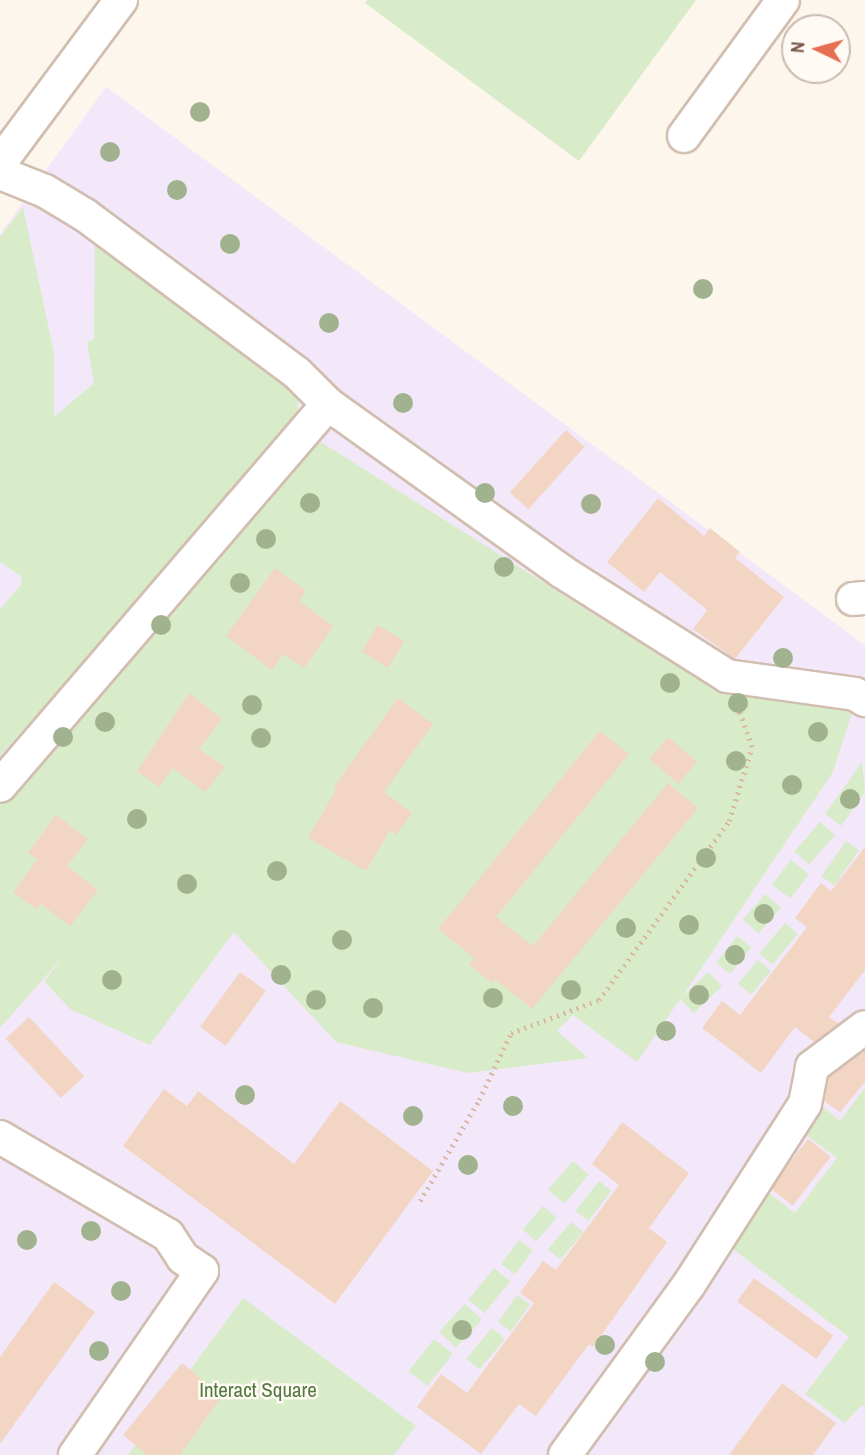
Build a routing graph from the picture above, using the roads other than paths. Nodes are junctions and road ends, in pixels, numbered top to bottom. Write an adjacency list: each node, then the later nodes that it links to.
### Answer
1 (121, 0): 4 (street)
2 (783, 0): 3 (street)
3 (684, 136)
4 (0, 163)
5 (0, 173): 6 (street)
6 (328, 404): 7 (street); 8 (street)
7 (865, 700)
8 (0, 786)
9 (865, 1027): 12 (street)
10 (0, 1137): 11 (street)
11 (75, 1455)
12 (565, 1455)

